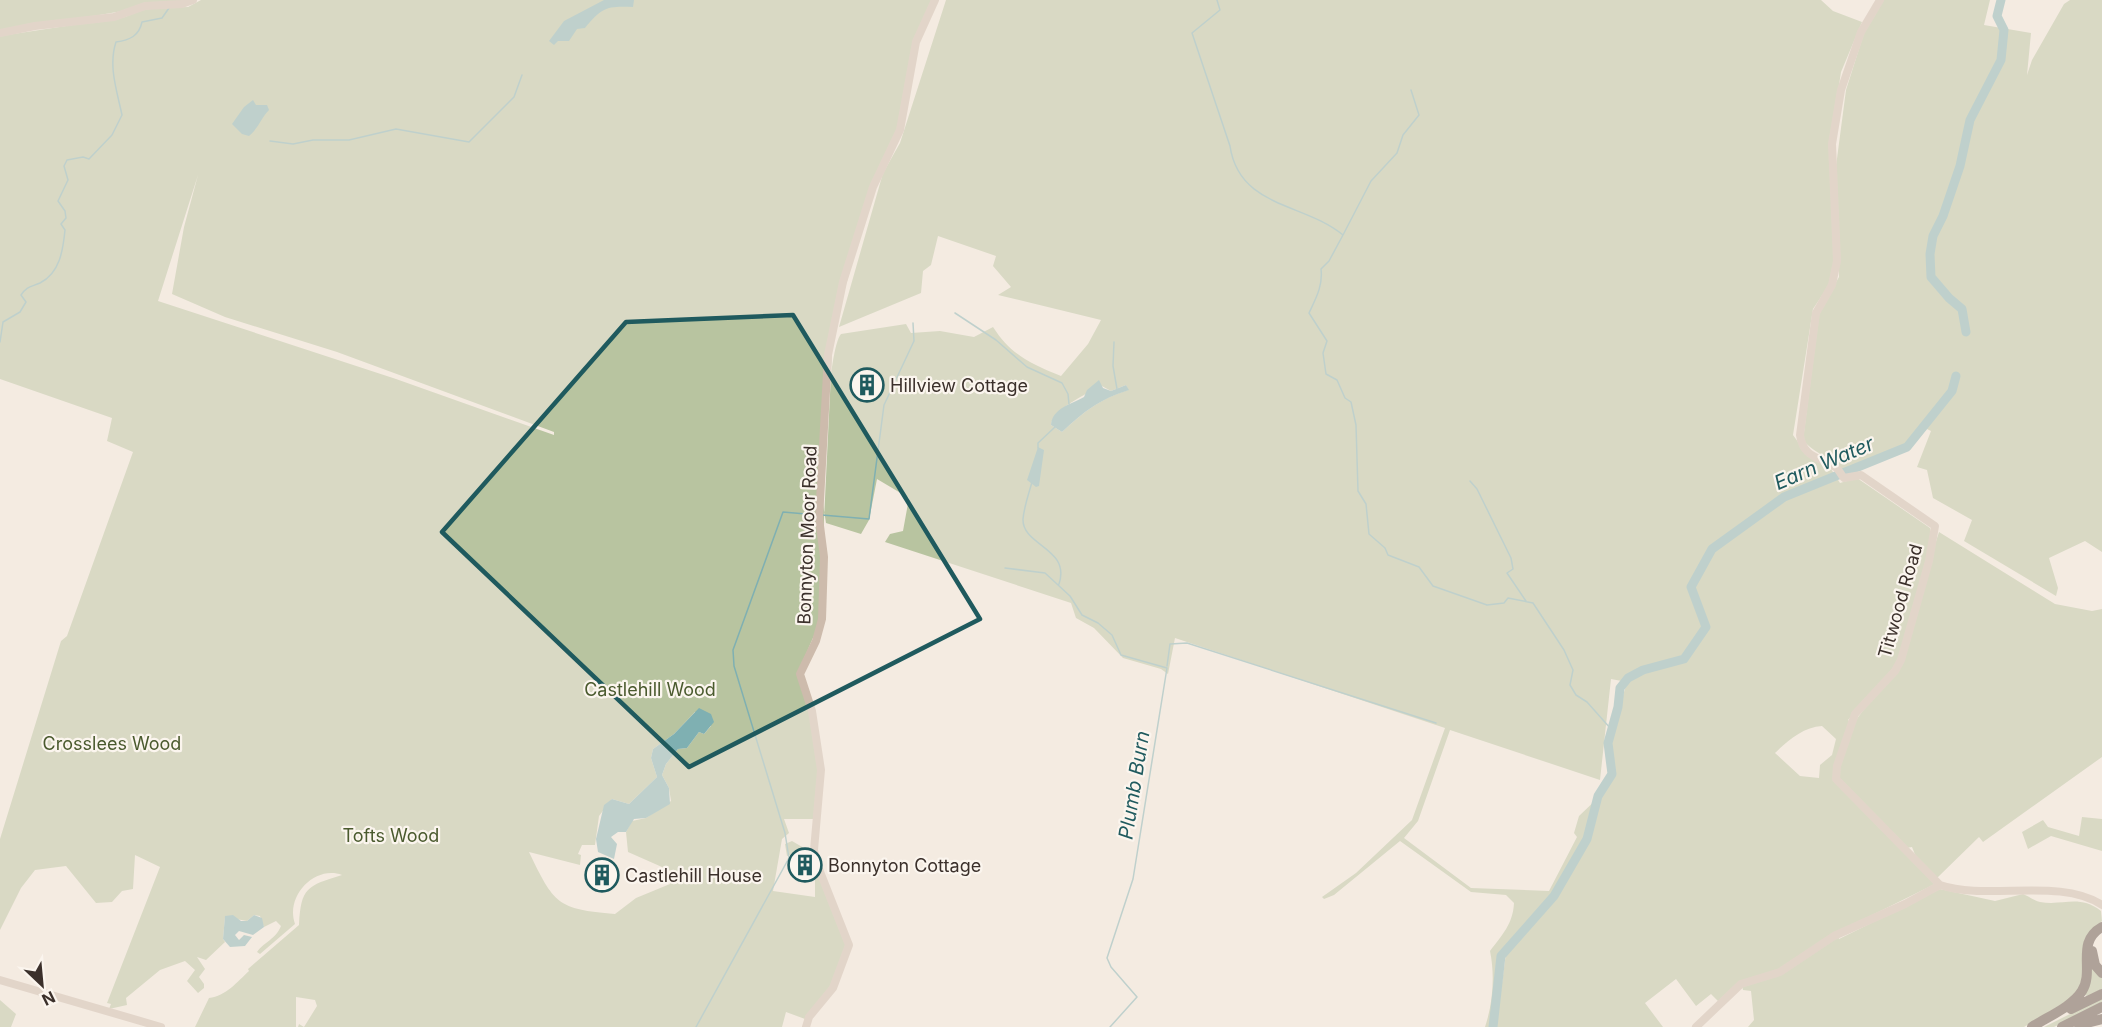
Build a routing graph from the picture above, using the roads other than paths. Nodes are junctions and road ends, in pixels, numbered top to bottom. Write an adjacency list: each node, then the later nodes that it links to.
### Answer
1 (193, 0): 4 (street)
2 (935, 0): 15 (street, Bonnyton Moor Road)
3 (1880, 0): 5 (street, Titwood Road)
4 (0, 33)
5 (1940, 885): 6 (street); 16 (street)
6 (2102, 905)
7 (2102, 927): 17 (highway)
8 (2102, 932): 9 (highway)
9 (2102, 973)
10 (0, 980): 14 (street)
11 (2102, 994): 17 (highway)
12 (2102, 1007): 18 (highway)
13 (2102, 1019): 19 (highway)
14 (161, 1027)
15 (806, 1027)
16 (1696, 1027)
17 (2034, 1027)
18 (2062, 1027)
19 (2075, 1027)

